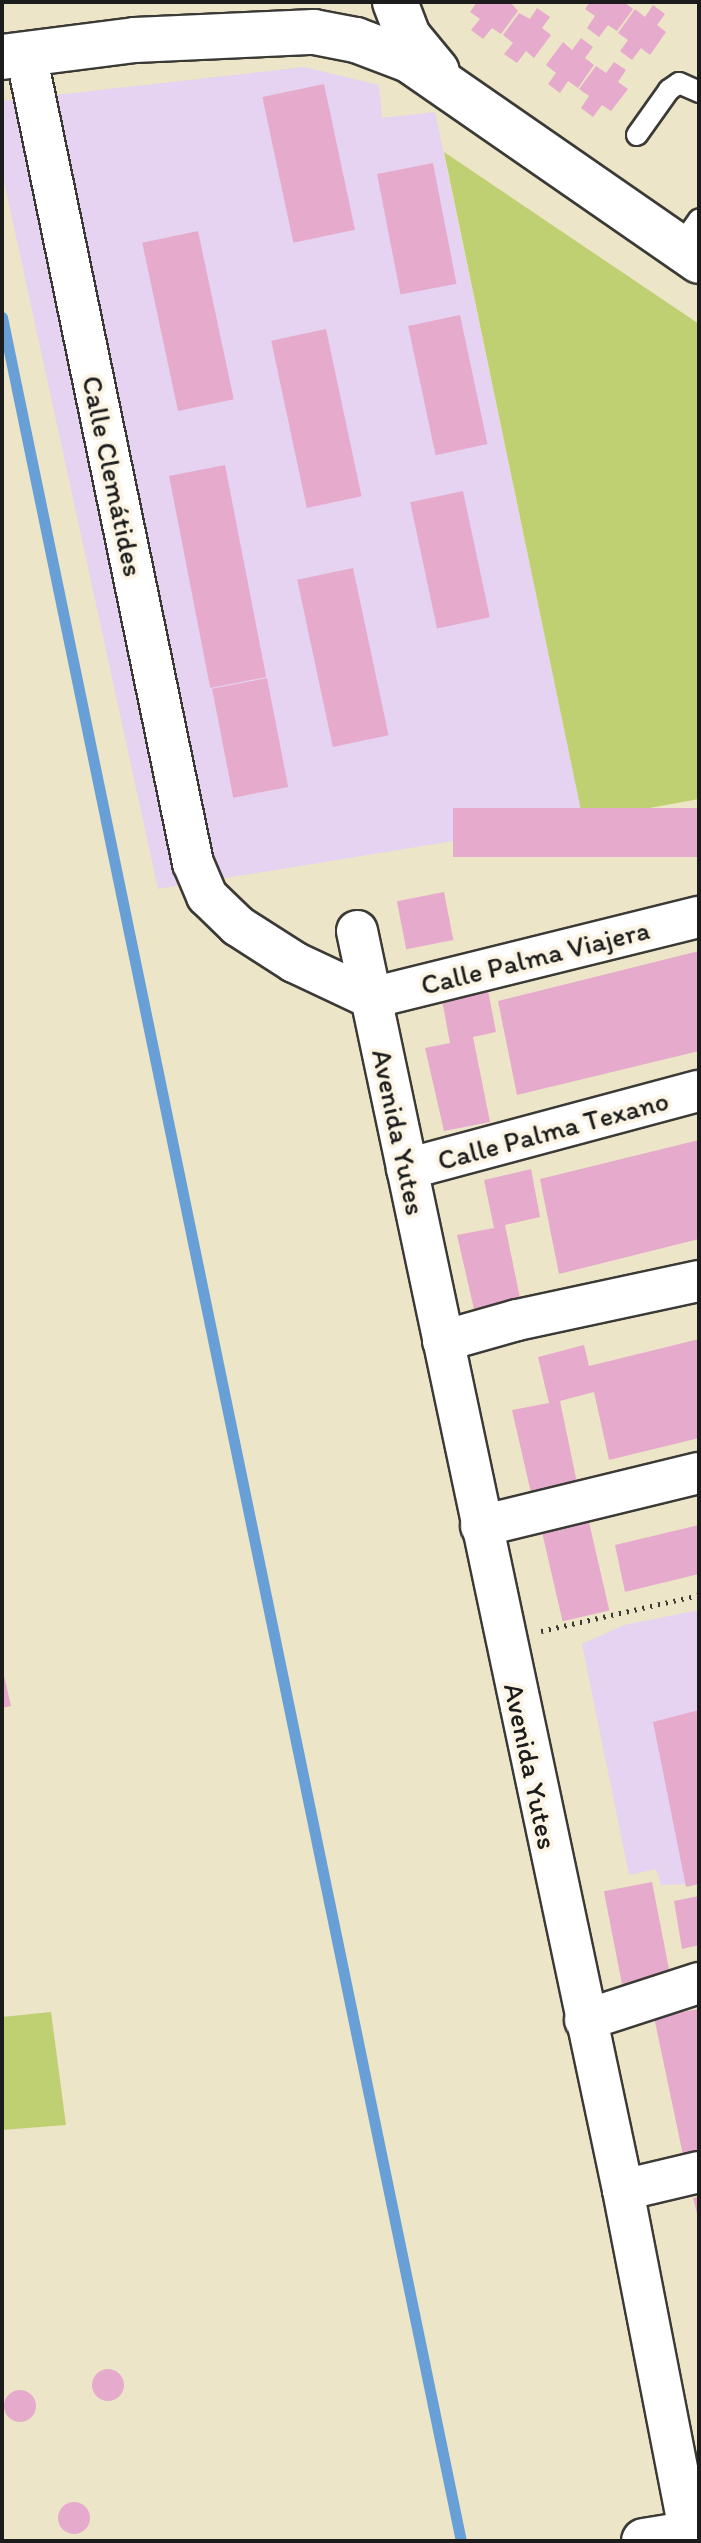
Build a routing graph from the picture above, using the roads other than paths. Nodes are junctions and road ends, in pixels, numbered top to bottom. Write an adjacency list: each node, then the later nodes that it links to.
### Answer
1 (395, 2): 3 (street)
2 (14, 55): 3 (street); 9 (street, Calle Clemátides)
3 (455, 91): 6 (street)
4 (699, 92): 5 (lane)
5 (637, 135)
6 (692, 243)
7 (699, 917): 9 (street, Calle Palma Viajera)
8 (357, 931): 9 (street, Avenida Yutes)
9 (371, 998): 11 (street, Avenida Yutes)
10 (699, 1091): 11 (street, Calle Palma Texano)
11 (407, 1169): 13 (street, Avenida Yutes)
12 (699, 1281): 13 (street)
13 (443, 1341): 15 (street, Avenida Yutes)
14 (699, 1473): 15 (street)
15 (481, 1526): 17 (street, Avenida Yutes)
16 (699, 1983): 17 (street)
17 (585, 2020): 19 (street, Avenida Yutes)
18 (699, 2172): 19 (street)
19 (623, 2190): 20 (street, Avenida Yutes)
20 (695, 2533): 21 (street)
21 (644, 2541)

